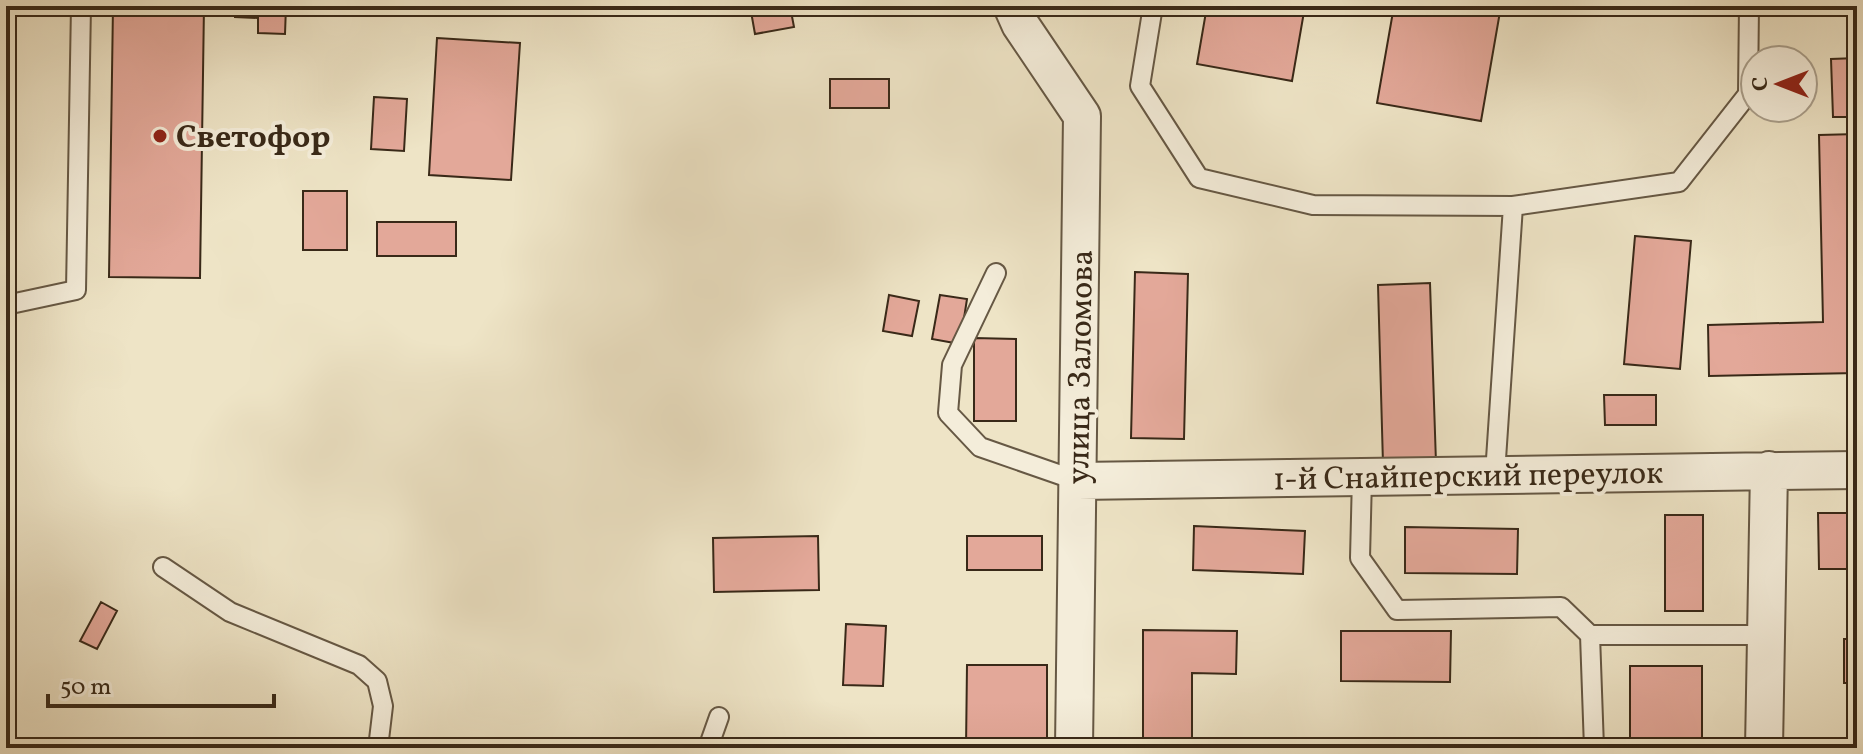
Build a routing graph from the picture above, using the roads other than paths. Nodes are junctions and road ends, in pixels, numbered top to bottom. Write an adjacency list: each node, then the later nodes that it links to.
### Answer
1 (81, 6): 7 (lane)
2 (1012, 6): 12 (street, улица Заломова)
3 (1153, 6): 5 (lane)
4 (1749, 6): 5 (lane)
5 (1513, 206): 10 (lane)
6 (996, 273): 12 (lane)
7 (6, 305)
8 (1769, 470): 9 (street, 1-й Снайперский переулок); 10 (street, 1-й Снайперский переулок); 15 (street)
9 (1857, 470)
10 (1495, 474): 11 (street, 1-й Снайперский переулок)
11 (1362, 477): 12 (street, 1-й Снайперский переулок); 14 (lane)
12 (1078, 481): 19 (street, улица Заломова)
13 (163, 567): 17 (lane)
14 (1590, 635): 15 (lane); 20 (lane)
15 (1766, 635): 21 (street)
16 (719, 717): 18 (lane)
17 (378, 748)
18 (708, 748)
19 (1074, 748)
20 (1594, 748)
21 (1764, 748)

